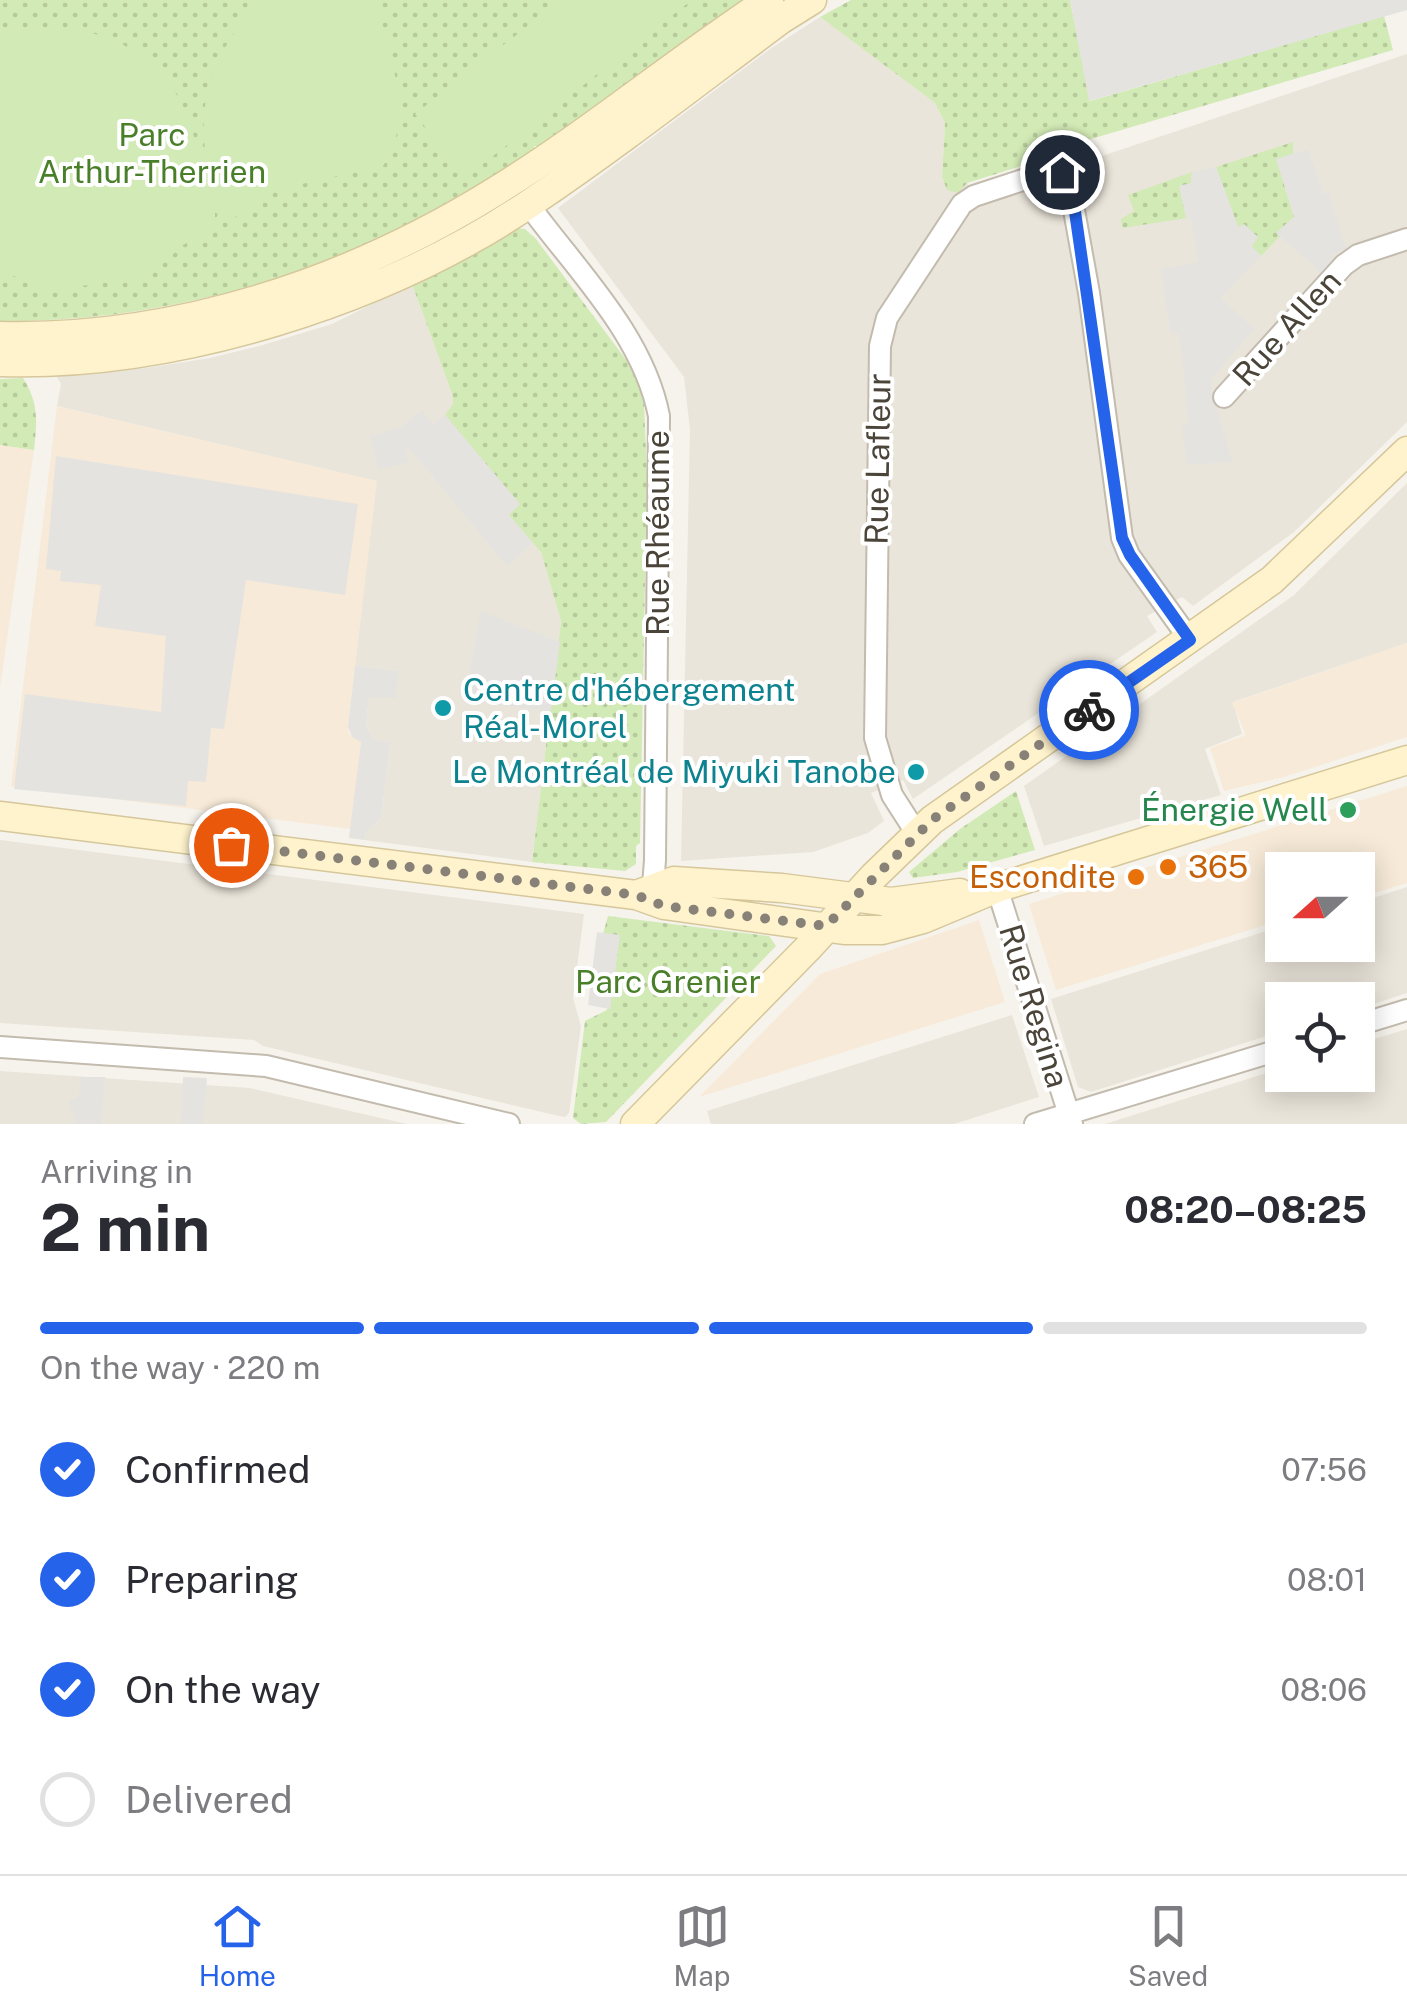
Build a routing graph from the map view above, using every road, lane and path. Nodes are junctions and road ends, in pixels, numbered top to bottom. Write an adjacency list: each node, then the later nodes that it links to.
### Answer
1 (769, 0): 5 (main road)
2 (812, 0): 3 (main road)
3 (528, 204): 5 (main road); 13 (street, Rue Rhéaume)
4 (1407, 239): 6 (street, Rue Allen)
5 (7, 349)
6 (1224, 398)
7 (1407, 452): 8 (main road)
8 (1190, 640): 11 (main road); 11 (street, Rue Lafleur)
9 (1407, 760): 12 (main road)
10 (0, 816): 13 (main road)
11 (917, 834): 14 (main road)
12 (998, 888): 14 (main road); 15 (main road); 20 (street, Rue Regina)
13 (647, 895): 14 (main road); 15 (main road)
14 (853, 898): 15 (main road)
15 (826, 926): 22 (main road)
16 (1407, 1010): 17 (street)
17 (1375, 1020)
18 (0, 1048): 21 (street)
19 (1265, 1054): 20 (street)
20 (1070, 1119): 23 (street)
21 (509, 1124)
22 (635, 1124)
23 (1035, 1124)

